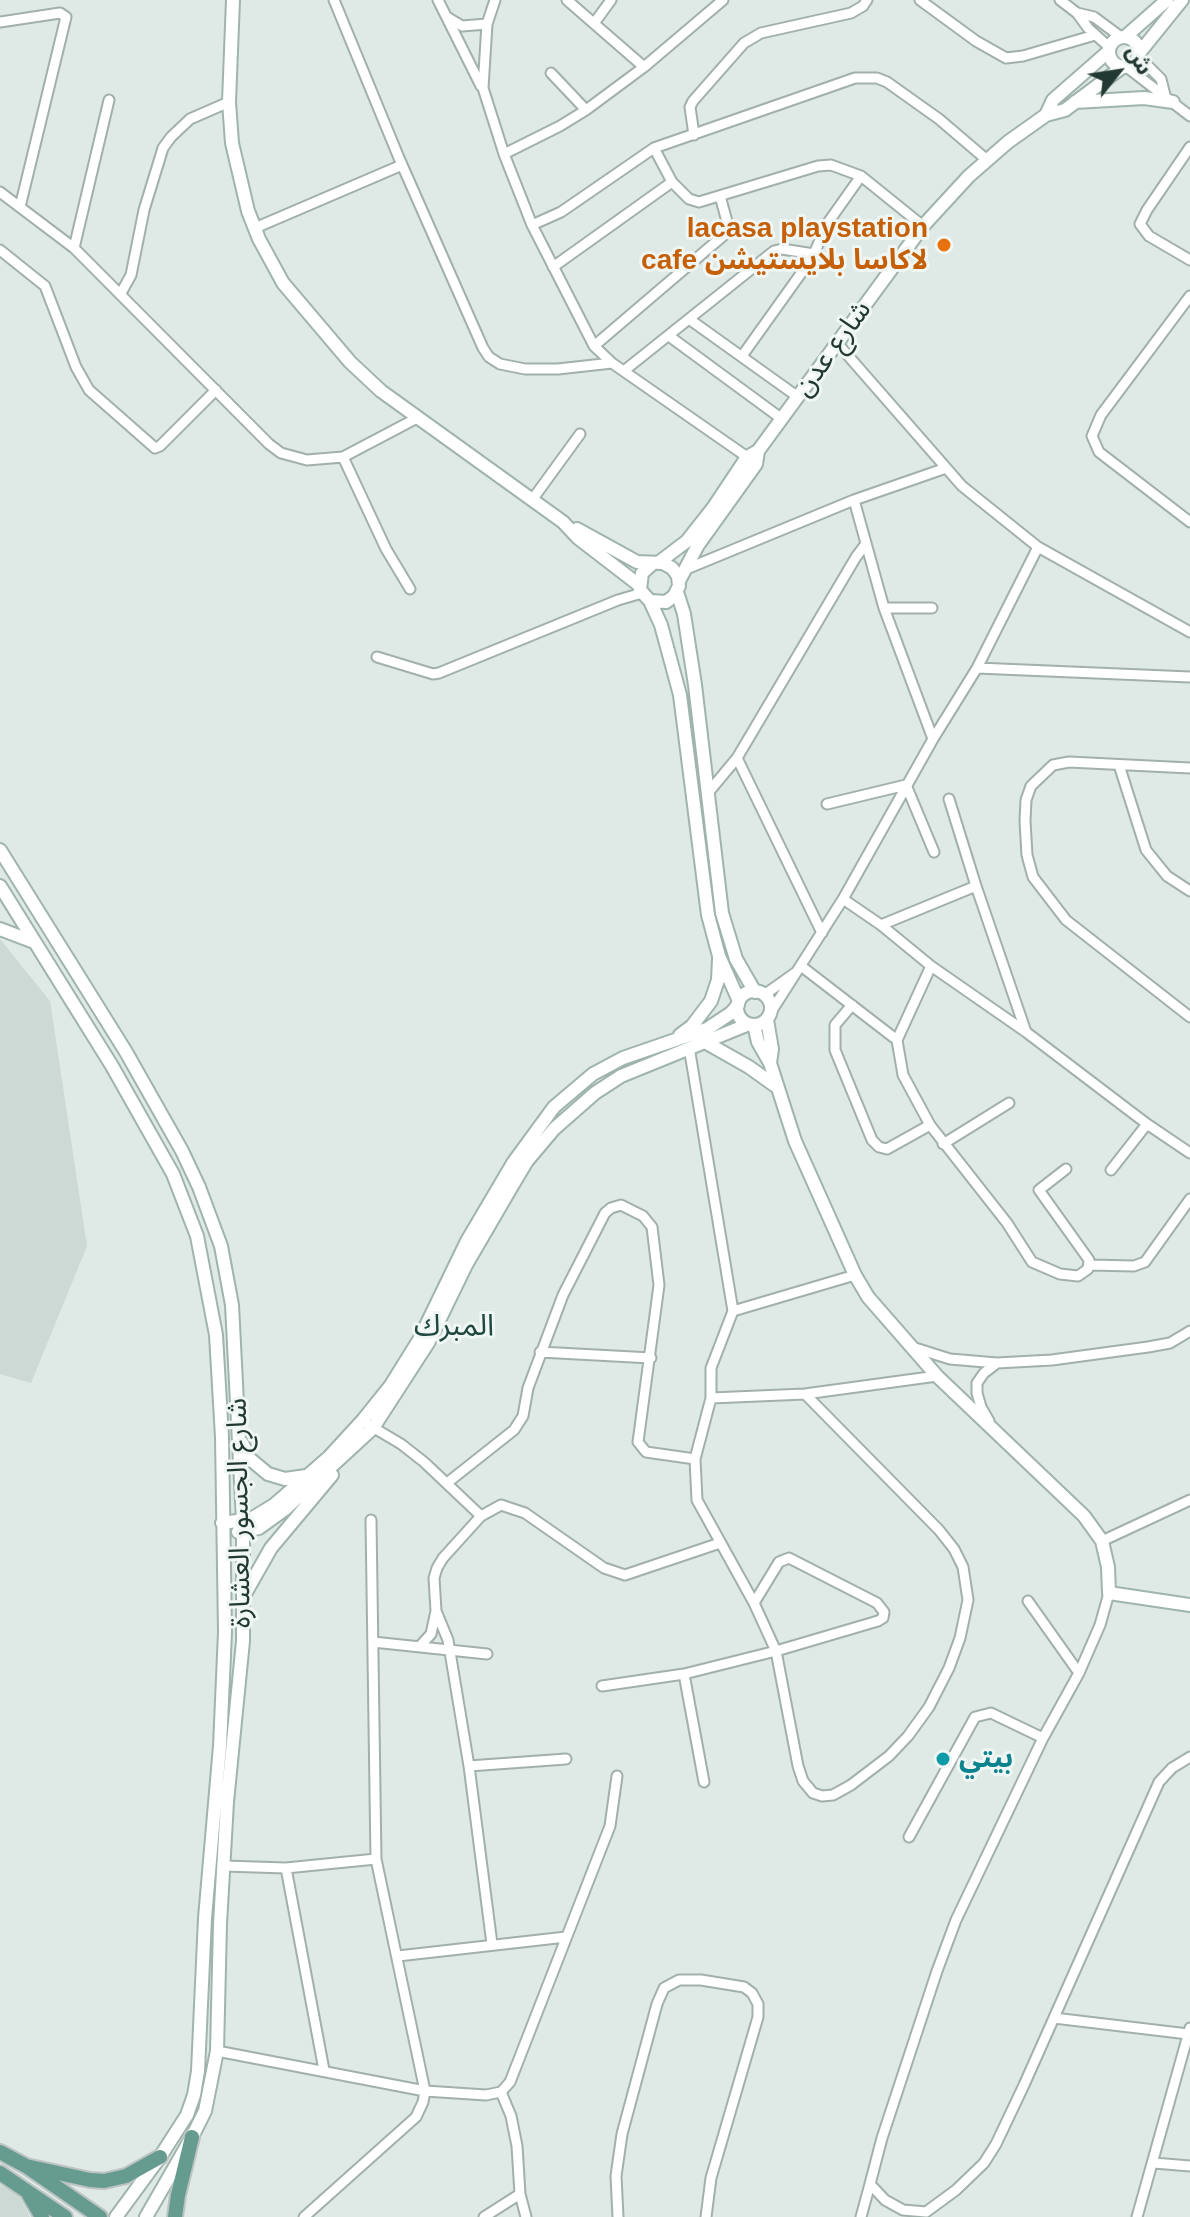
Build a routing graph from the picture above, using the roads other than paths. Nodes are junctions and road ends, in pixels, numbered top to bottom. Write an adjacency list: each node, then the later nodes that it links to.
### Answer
1 (233, 0): 28 (street)
2 (334, 0): 38 (street)
3 (438, 0): 14 (street)
4 (495, 0): 17 (street)
5 (567, 0): 16 (street)
6 (611, 0): 16 (street)
7 (723, 0): 22 (street)
8 (867, 0): 33 (street)
9 (920, 0): 18 (street)
10 (1167, 0): 19 (street)
11 (1182, 0): 21 (street)
12 (1067, 2): 13 (street)
13 (1077, 13): 18 (street); 19 (street)
14 (447, 17): 17 (street); 25 (street)
15 (0, 22): 43 (street)
16 (595, 22): 22 (street)
17 (487, 24): 25 (street)
18 (1095, 35): 20 (street)
19 (1123, 37): 20 (street); 21 (street)
20 (1109, 49): 23 (street); 31 (street, شارع عدن)
21 (1140, 54): 23 (street); 26 (street)
22 (644, 67): 30 (street)
23 (1125, 68): 26 (street); 29 (street, شارع عدن)
24 (551, 73): 30 (street)
25 (483, 88): 36 (street)
26 (1169, 98): 29 (street); 32 (street)
27 (109, 100): 47 (street)
28 (229, 102): 46 (street); 52 (street)
29 (1075, 102): 31 (street, شارع عدن)
30 (586, 110): 36 (street)
31 (1046, 115): 37 (street, شارع عدن)
32 (1190, 116)
33 (694, 135): 35 (street); 37 (street)
34 (1190, 147): 50 (street)
35 (654, 148): 40 (street); 44 (street)
36 (504, 154): 44 (street)
37 (987, 160): 45 (street, شارع عدن)
38 (402, 165): 46 (street); 59 (street)
39 (861, 176): 42 (street); 45 (street); 49 (street)
40 (672, 182): 42 (street); 51 (street)
41 (0, 192): 43 (street)
42 (720, 196): 57 (street)
43 (20, 207): 47 (street)
44 (532, 225): 51 (street)
45 (923, 226): 56 (street, شارع عدن)
46 (255, 228): 63 (street)
47 (74, 248): 52 (street)
48 (0, 250): 61 (street)
49 (814, 254): 54 (street); 58 (street)
50 (1190, 260)
51 (553, 267): 57 (street)
52 (121, 293): 61 (street)
53 (1190, 296): 72 (street)
54 (689, 319): 55 (street); 58 (street)
55 (669, 336): 60 (street); 64 (street)
56 (837, 343): 62 (street, شارع عدن); 68 (street)
57 (594, 346): 59 (street)
58 (742, 356): 62 (street)
59 (612, 363): 60 (street)
60 (625, 370): 67 (street)
61 (216, 390): 66 (street)
62 (798, 397): 64 (street, شارع عدن)
63 (419, 417): 66 (street); 69 (street)
64 (782, 419): 67 (street, شارع عدن)
65 (580, 434): 69 (street)
66 (343, 457): 77 (street)
67 (754, 457): 75 (street, شارع عدن); 76 (street, شارع عدن)
68 (946, 468): 70 (street); 74 (street)
69 (532, 500): 71 (street)
70 (854, 500): 73 (street); 76 (street)
71 (563, 522): 75 (street); 78 (street)
72 (1190, 522)
73 (865, 545): 79 (street); 86 (street)
74 (1038, 547): 81 (street); 83 (street)
75 (655, 564): 76 (street); 78 (street)
76 (680, 581): 78 (street); 90 (street)
77 (410, 589)
78 (644, 593): 82 (street); 106 (street)
79 (884, 608): 80 (street); 85 (street)
80 (932, 608)
81 (1190, 632)
82 (377, 657)
83 (977, 668): 84 (street); 85 (street)
84 (1190, 677)
85 (933, 739): 89 (street)
86 (737, 758): 90 (street); 104 (street)
87 (1119, 765): 88 (street); 98 (street); 113 (street)
88 (1190, 768)
89 (906, 785): 92 (street); 94 (street); 99 (street)
90 (707, 794): 109 (street)
91 (949, 799): 95 (street)
92 (827, 804)
93 (0, 850): 96 (street, شارع الجسور العشارة)
94 (934, 852)
95 (976, 886): 102 (street); 115 (street)
96 (23, 887): 97 (street); 100 (street, شارع الجسور العشارة)
97 (3, 891): 101 (street, شارع الجسور العشارة)
98 (1190, 891)
99 (843, 899): 102 (street); 104 (street)
100 (33, 902): 101 (street); 142 (street, شارع الجسور العشارة)
101 (14, 909): 105 (street, شارع الجسور العشارة)
102 (881, 925): 107 (street)
103 (0, 929): 105 (street)
104 (822, 933): 108 (street)
105 (35, 942): 152 (street, شارع الجسور العشارة)
106 (719, 956): 110 (street); 116 (street)
107 (931, 966): 115 (street); 117 (street)
108 (799, 969): 109 (street); 111 (street); 112 (street)
109 (759, 993): 110 (street); 112 (street)
110 (738, 1003): 114 (street); 116 (street)
111 (852, 1005): 117 (street); 124 (street)
112 (769, 1016): 114 (street); 120 (street)
113 (1190, 1017)
114 (751, 1025): 118 (street); 120 (street)
115 (1026, 1032): 123 (street)
116 (675, 1039): 141 (street)
117 (897, 1040): 124 (street)
118 (705, 1042): 119 (street); 121 (street)
119 (689, 1047): 132 (street); 141 (street)
120 (770, 1063): 121 (street)
121 (778, 1088): 131 (street)
122 (1009, 1103): 125 (street)
123 (1147, 1124): 126 (street); 128 (street)
124 (930, 1125): 125 (street)
125 (943, 1144): 130 (street)
126 (1190, 1153)
127 (1066, 1169): 130 (street)
128 (1111, 1170)
129 (1190, 1199): 130 (street)
130 (1089, 1265)
131 (855, 1275): 132 (street); 134 (street)
132 (733, 1311): 140 (street)
133 (1190, 1331): 137 (street)
134 (908, 1345): 137 (street); 138 (street)
135 (540, 1352): 136 (street); 136 (street); 147 (street)
136 (651, 1358): 145 (street)
137 (997, 1363): 143 (street)
138 (937, 1376): 139 (street); 143 (street)
139 (805, 1394): 140 (street); 164 (street)
140 (711, 1398): 145 (street)
141 (368, 1424): 144 (street); 146 (street); 147 (street)
142 (239, 1431): 146 (street); 151 (street, شارع الجسور العشارة)
143 (996, 1434): 153 (street)
144 (344, 1456): 151 (street); 156 (street)
145 (695, 1459): 154 (street)
146 (309, 1475): 151 (street)
147 (447, 1483): 149 (street)
148 (1190, 1500): 153 (street)
149 (481, 1516): 154 (street); 160 (street)
150 (371, 1520): 161 (street)
151 (243, 1526): 152 (street); 156 (street, شارع الجسور العشارة)
152 (222, 1528): 190 (street, شارع الجسور العشارة)
153 (1102, 1541): 155 (street)
154 (720, 1543): 158 (street)
155 (1109, 1593): 159 (street); 166 (street)
156 (243, 1598): 177 (street, شارع الجسور العشارة)
157 (1028, 1601): 166 (street)
158 (754, 1603): 164 (street); 164 (street)
159 (1190, 1605)
160 (436, 1611): 162 (street); 163 (street)
161 (373, 1642): 162 (street); 176 (street)
162 (419, 1646): 163 (street)
163 (450, 1651): 165 (street); 172 (street)
164 (776, 1651): 167 (street)
165 (487, 1654)
166 (1079, 1673): 169 (street)
167 (684, 1674): 168 (street); 174 (street)
168 (602, 1686)
169 (1043, 1738): 175 (street); 195 (street)
170 (1190, 1757): 182 (street)
171 (566, 1759): 172 (street)
172 (469, 1766): 180 (street)
173 (617, 1776): 179 (street)
174 (704, 1782)
175 (909, 1837)
176 (376, 1859): 178 (street); 181 (street)
177 (224, 1866): 178 (street); 184 (street, شارع الجسور العشارة)
178 (286, 1868): 185 (street)
179 (566, 1937): 180 (street); 187 (street)
180 (492, 1944): 181 (street)
181 (398, 1956): 186 (street)
182 (1054, 2018): 183 (street); 198 (street)
183 (1189, 2031): 191 (street)
184 (217, 2051): 185 (street); 188 (street, شارع الجسور العشارة)
185 (324, 2070): 186 (street)
186 (425, 2091): 187 (street); 205 (street)
187 (501, 2092): 197 (street)
188 (192, 2137): 203 (street, شارع الجسور العشارة); 204 (main road)
189 (0, 2152): 192 (main road)
190 (160, 2157): 192 (main road); 202 (street, شارع الجسور العشارة)
191 (1154, 2163): 193 (street); 211 (street)
192 (26, 2166): 201 (main road)
193 (1190, 2166)
194 (0, 2173): 196 (main road)
195 (870, 2184): 198 (street); 210 (street)
196 (24, 2188): 199 (main road); 200 (main road)
197 (520, 2194): 206 (street); 207 (street)
198 (923, 2214)
199 (42, 2217)
200 (65, 2217)
201 (100, 2217)
202 (116, 2217)
203 (146, 2217)
204 (175, 2217)
205 (304, 2217)
206 (484, 2217)
207 (526, 2217)
208 (618, 2217): 209 (street)
209 (706, 2217)
210 (861, 2217)
211 (1137, 2217)

